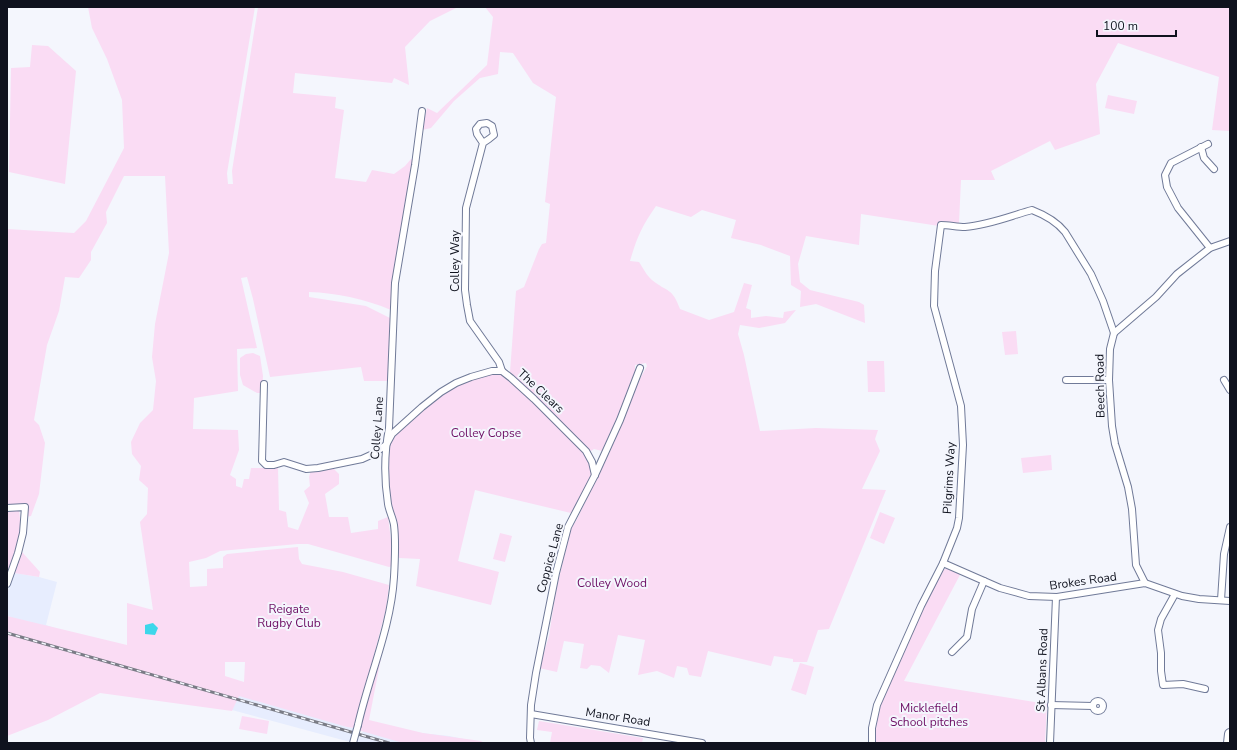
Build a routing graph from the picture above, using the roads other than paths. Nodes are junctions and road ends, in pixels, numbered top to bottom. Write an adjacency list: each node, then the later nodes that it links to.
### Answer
1 (422, 111): 16 (street, Colley Lane)
2 (483, 143): 10 (street, Colley Way)
3 (1208, 144): 4 (street)
4 (1201, 147): 5 (street); 7 (street)
5 (1214, 169)
6 (1230, 241): 7 (street)
7 (1210, 248): 8 (street)
8 (1114, 333): 12 (street, Beech Road); 20 (street, Pilgrims Way)
9 (640, 368): 17 (street, Coppice Lane)
10 (502, 371): 16 (street, The Clears); 17 (street, The Clears)
11 (1066, 380): 12 (street)
12 (1109, 380): 22 (street, Beech Road)
13 (1224, 380): 15 (street)
14 (264, 384): 16 (street, The Clears)
15 (1230, 390)
16 (386, 445): 34 (street, Colley Lane, bridge)
17 (595, 475): 32 (street, Coppice Lane)
18 (7, 508): 23 (street)
19 (1230, 527): 26 (street)
20 (942, 563): 21 (street, Brokes Road); 37 (street, Pilgrims Way)
21 (984, 581): 25 (street, Brokes Road); 28 (street)
22 (1145, 583): 24 (street, Brokes Road); 25 (street, Brokes Road)
23 (7, 584)
24 (1175, 594): 26 (street, Brokes Road); 29 (street)
25 (1056, 597): 30 (street, St Albans Road)
26 (1221, 600): 27 (street, Brokes Road)
27 (1230, 601)
28 (952, 652)
29 (1205, 689)
30 (1051, 705): 31 (street); 38 (street, St Albans Road)
31 (1093, 706)
32 (531, 714): 35 (street, Coppice Lane); 36 (street, Manor Road)
33 (1230, 734): 39 (main road)
34 (353, 743)
35 (531, 743)
36 (702, 743)
37 (872, 743)
38 (1050, 743)
39 (1229, 743)

